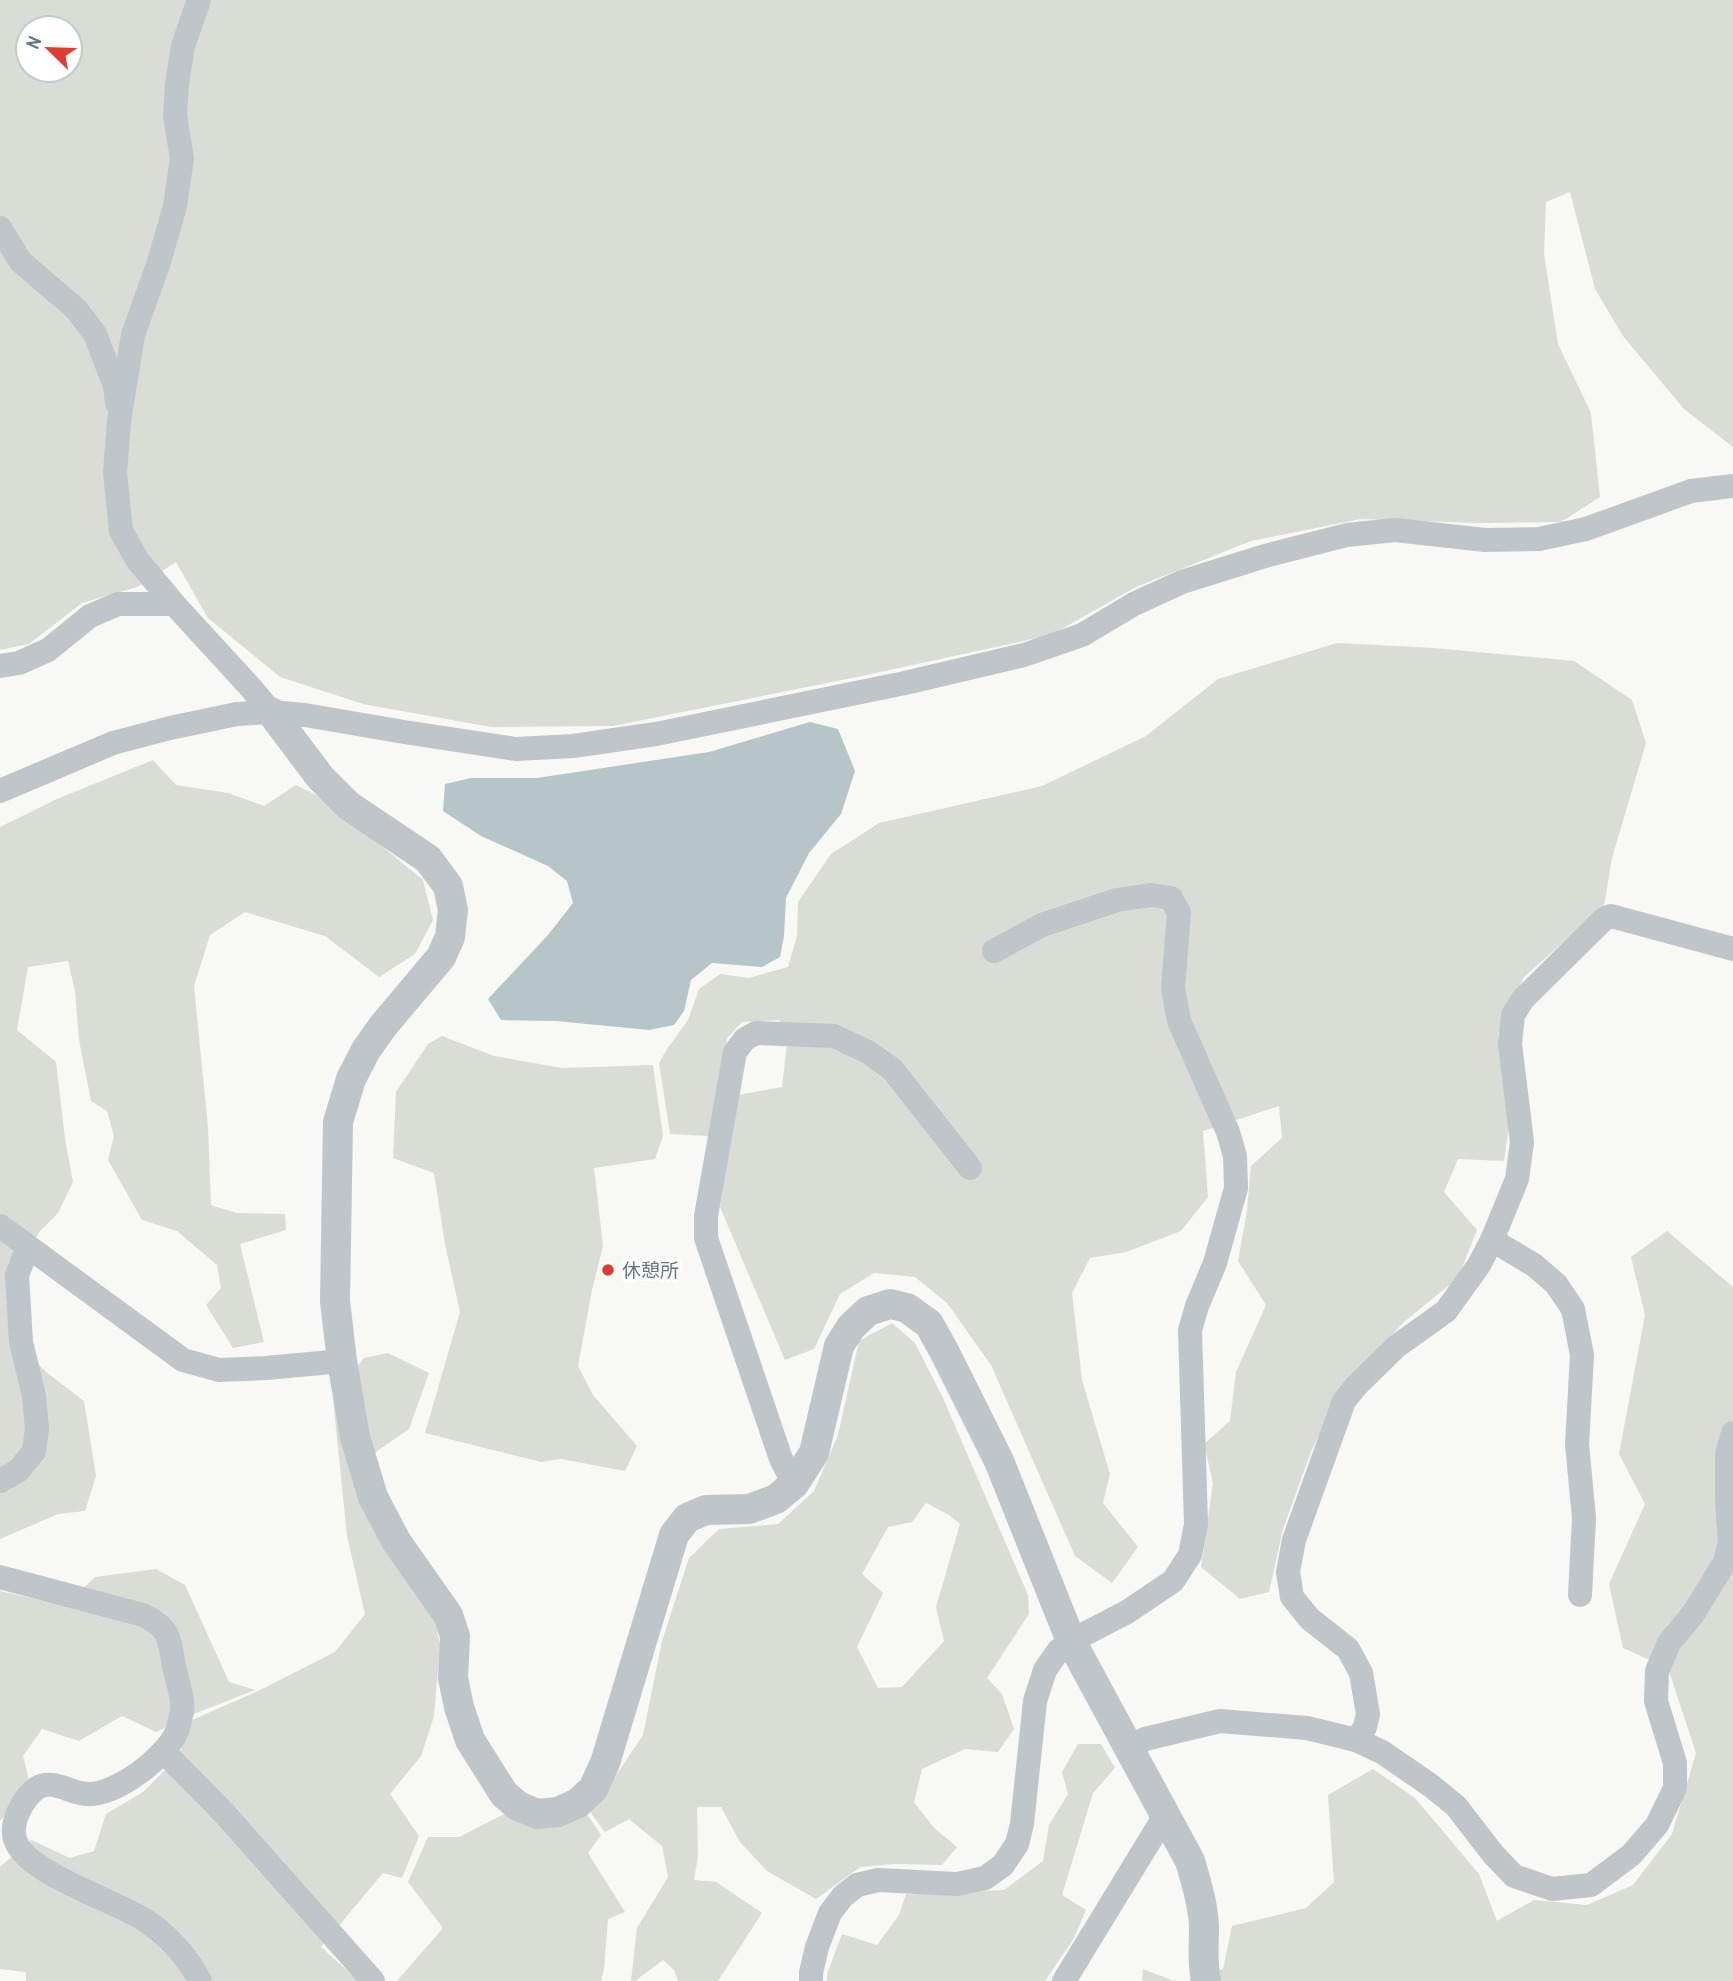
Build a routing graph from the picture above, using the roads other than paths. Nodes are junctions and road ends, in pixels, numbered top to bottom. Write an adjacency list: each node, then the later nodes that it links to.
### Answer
1 (200, 0): 3 (street)
2 (0, 228): 3 (street)
3 (119, 421): 5 (street)
4 (1733, 486): 7 (street)
5 (174, 604): 6 (street); 7 (street)
6 (0, 666)
7 (271, 712): 8 (street); 15 (street)
8 (0, 791)
9 (1733, 949): 13 (street)
10 (995, 951): 21 (street)
11 (970, 1168): 18 (street)
12 (0, 1226): 14 (street)
13 (1492, 1240): 20 (street); 22 (street)
14 (28, 1247): 15 (street); 17 (street)
15 (342, 1362): 18 (street)
16 (1733, 1433): 22 (street)
17 (0, 1481)
18 (794, 1484): 21 (street)
19 (0, 1577): 24 (street)
20 (1580, 1595)
21 (1071, 1641): 23 (street); 28 (street)
22 (1356, 1740): 23 (street)
23 (1129, 1748): 25 (street)
24 (164, 1752): 26 (street); 27 (street)
25 (1166, 1814): 29 (street); 30 (street)
26 (200, 1981)
27 (373, 1981)
28 (811, 1981)
29 (1065, 1981)
30 (1206, 1981)

